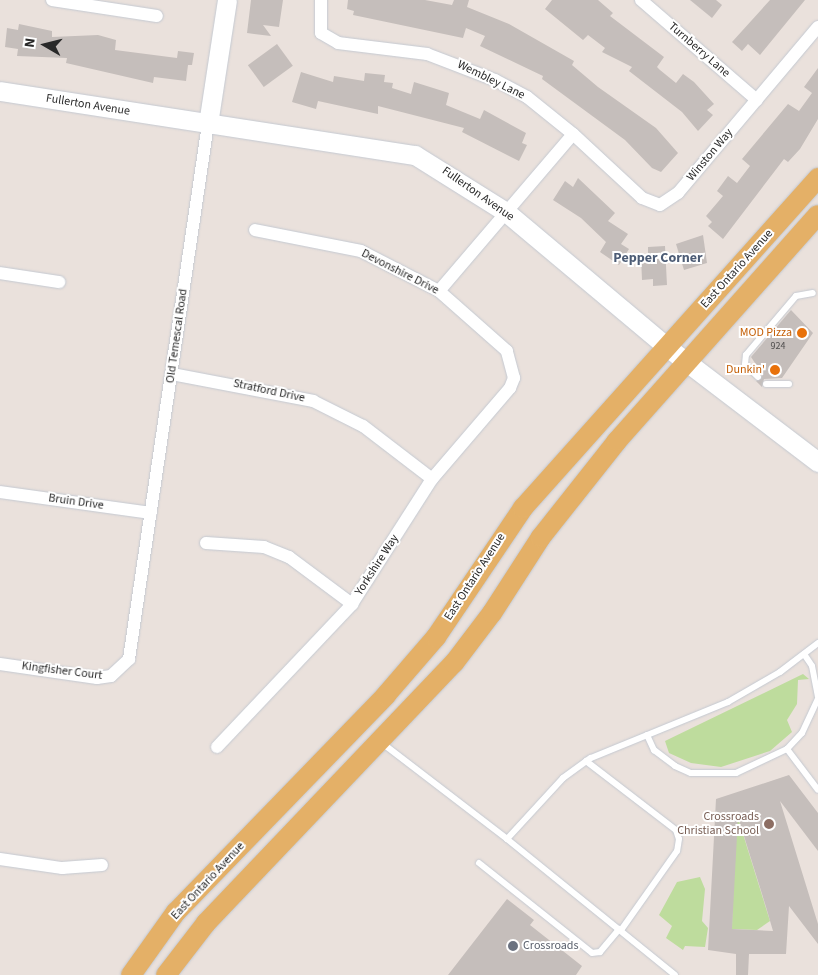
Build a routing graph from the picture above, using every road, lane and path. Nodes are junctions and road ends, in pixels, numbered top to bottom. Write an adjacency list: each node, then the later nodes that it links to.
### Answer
1 (52, 0): 5 (street)
2 (228, 0): 9 (main road, Old Temescal Road)
3 (321, 0): 10 (street, Wembley Lane)
4 (643, 1): 8 (street, Turnberry Lane)
5 (157, 16)
6 (818, 28): 8 (street, Winston Way)
7 (0, 91): 9 (main road, Fullerton Avenue)
8 (757, 100): 12 (street, Winston Way)
9 (208, 124): 13 (main road, Fullerton Avenue); 23 (street, Old Temescal Road)
10 (573, 134): 12 (street, Wembley Lane); 13 (street)
11 (818, 178): 20 (main road, East Ontario Avenue)
12 (660, 205)
13 (506, 212): 18 (street); 20 (main road, Fullerton Avenue)
14 (818, 215): 21 (main road, East Ontario Avenue)
15 (255, 230): 18 (street, Devonshire Drive)
16 (0, 274): 17 (street)
17 (59, 282)
18 (439, 291): 22 (street, Devonshire Drive)
19 (813, 293): 24 (lane)
20 (667, 347): 21 (main road, Fullerton Avenue); 49 (main road, East Ontario Avenue)
21 (687, 362): 27 (main road, Fullerton Avenue); 40 (main road, East Ontario Avenue)
22 (514, 368): 28 (street, Yorkshire Way)
23 (172, 374): 28 (street, Stratford Drive); 30 (street, Old Temescal Road)
24 (758, 376)
25 (766, 384): 26 (lane)
26 (789, 384)
27 (818, 462)
28 (432, 479): 32 (street, Yorkshire Way)
29 (0, 492): 30 (street, Bruin Drive)
30 (151, 513): 36 (street, Old Temescal Road)
31 (206, 543): 32 (street)
32 (352, 604): 39 (street, Yorkshire Way)
33 (818, 643): 34 (lane)
34 (804, 654): 37 (lane); 38 (lane)
35 (0, 664): 36 (street, Kingfisher Court)
36 (122, 669)
37 (818, 697): 41 (lane)
38 (647, 735): 41 (lane); 42 (lane)
39 (217, 747)
40 (387, 747): 44 (lane); 50 (main road, East Ontario Avenue)
41 (787, 749): 43 (lane)
42 (586, 761): 44 (lane); 48 (lane)
43 (818, 790)
44 (507, 839): 48 (lane)
45 (0, 859): 47 (street)
46 (479, 863): 48 (lane)
47 (102, 865)
48 (620, 930): 51 (lane)
49 (131, 975)
50 (166, 975)
51 (676, 975)

